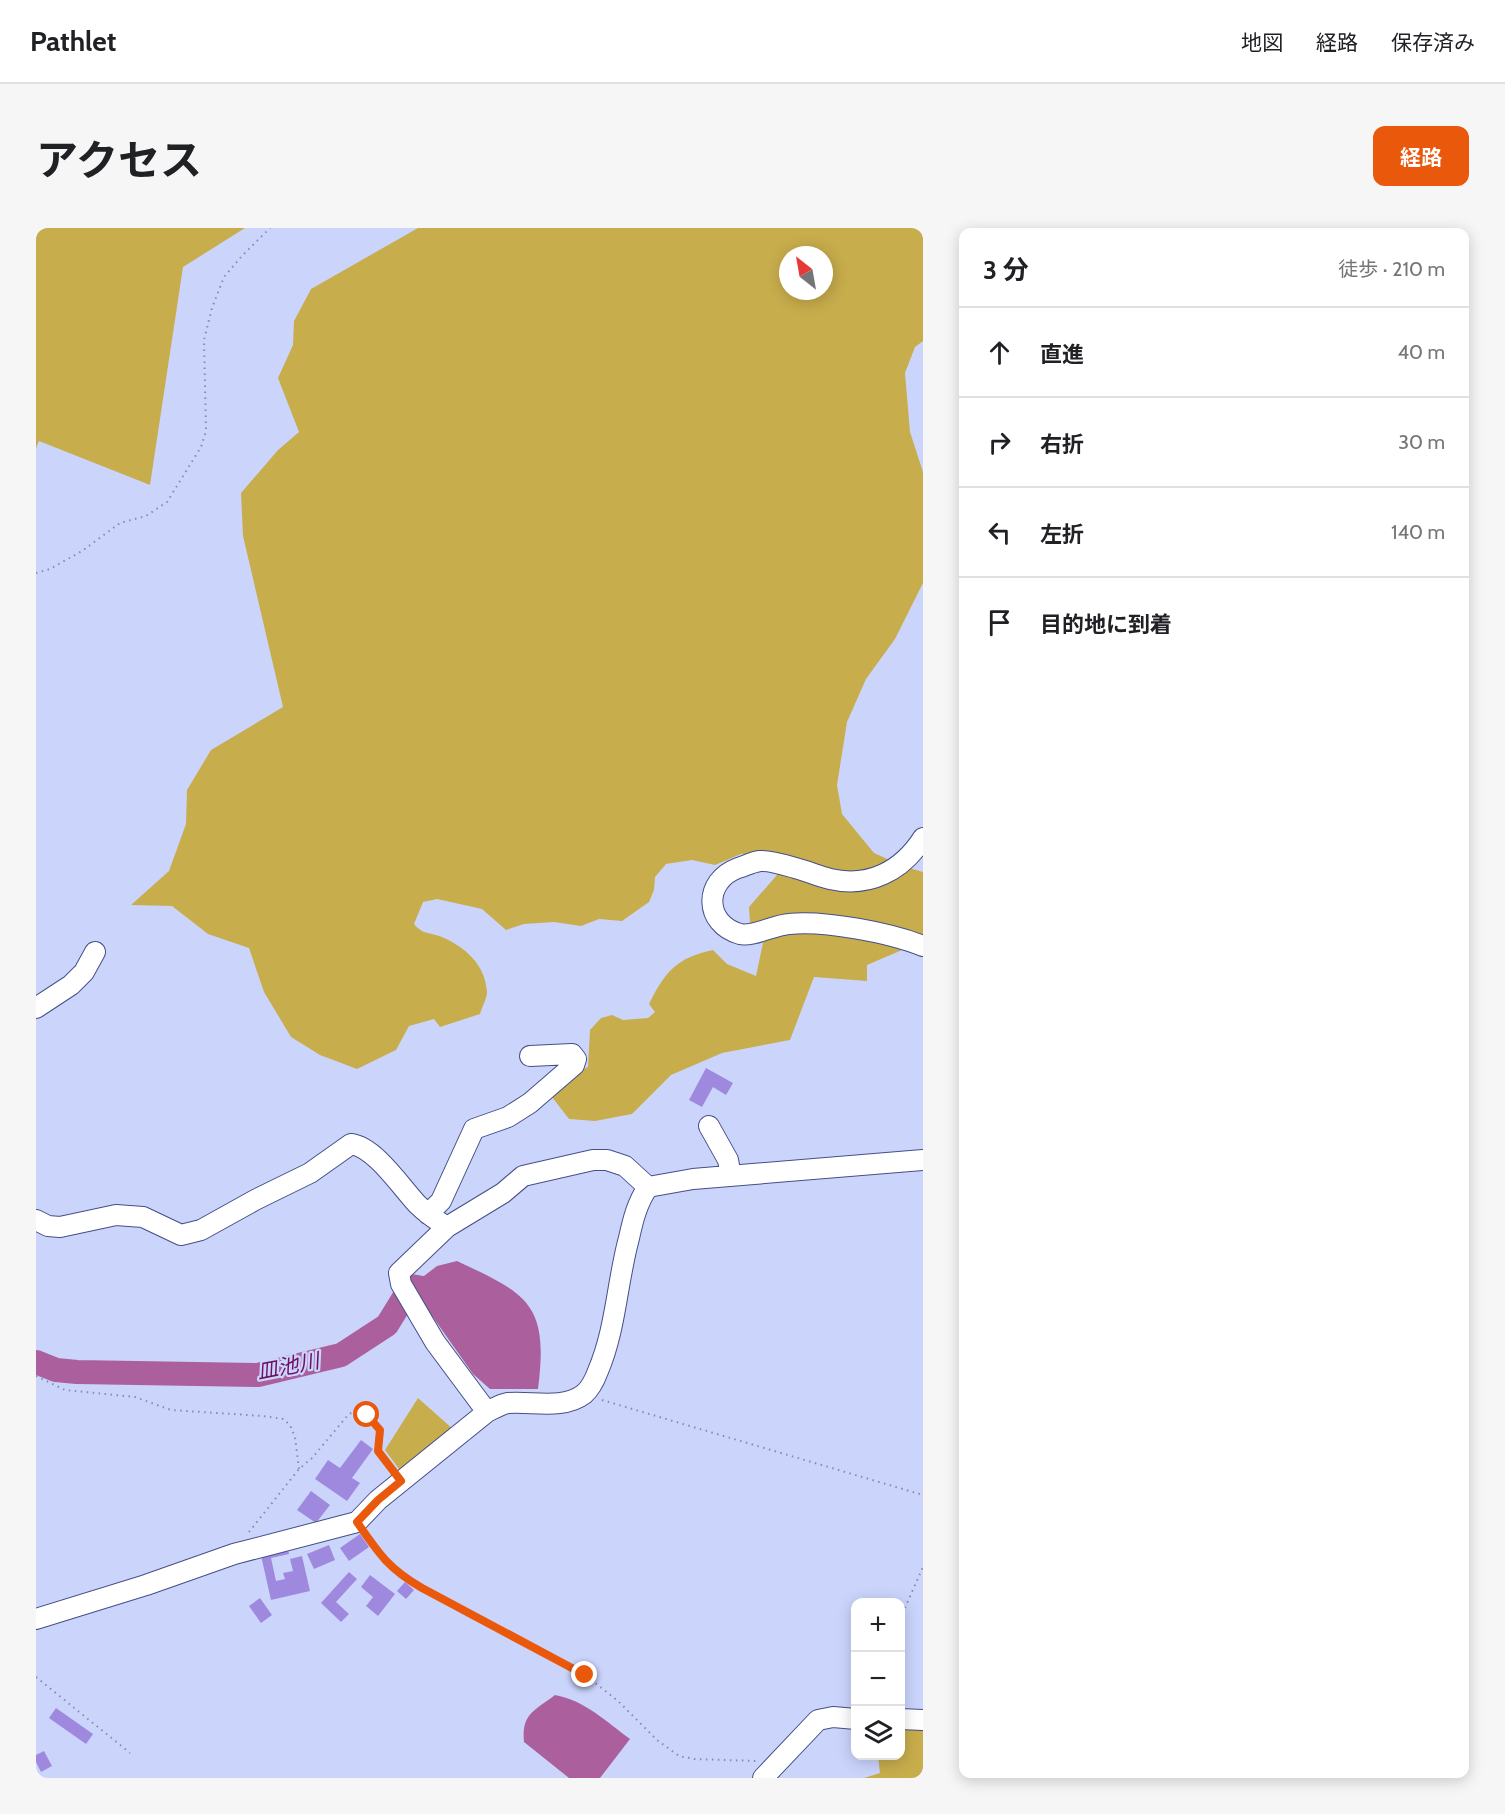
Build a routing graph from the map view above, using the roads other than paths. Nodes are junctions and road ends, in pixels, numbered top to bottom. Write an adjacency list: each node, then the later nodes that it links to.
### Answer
1 (923, 838): 2 (street)
2 (923, 946)
3 (95, 952): 4 (street)
4 (36, 1008)
5 (530, 1056): 10 (street)
6 (709, 1125): 8 (street)
7 (923, 1160): 8 (street)
8 (731, 1176): 9 (street)
9 (648, 1187): 12 (street); 13 (street)
10 (428, 1214): 11 (street); 12 (street)
11 (36, 1220)
12 (447, 1227): 13 (street)
13 (487, 1412): 14 (street)
14 (36, 1619)
15 (851, 1719): 18 (street)
16 (905, 1719): 17 (street)
17 (923, 1720)
18 (769, 1772)

